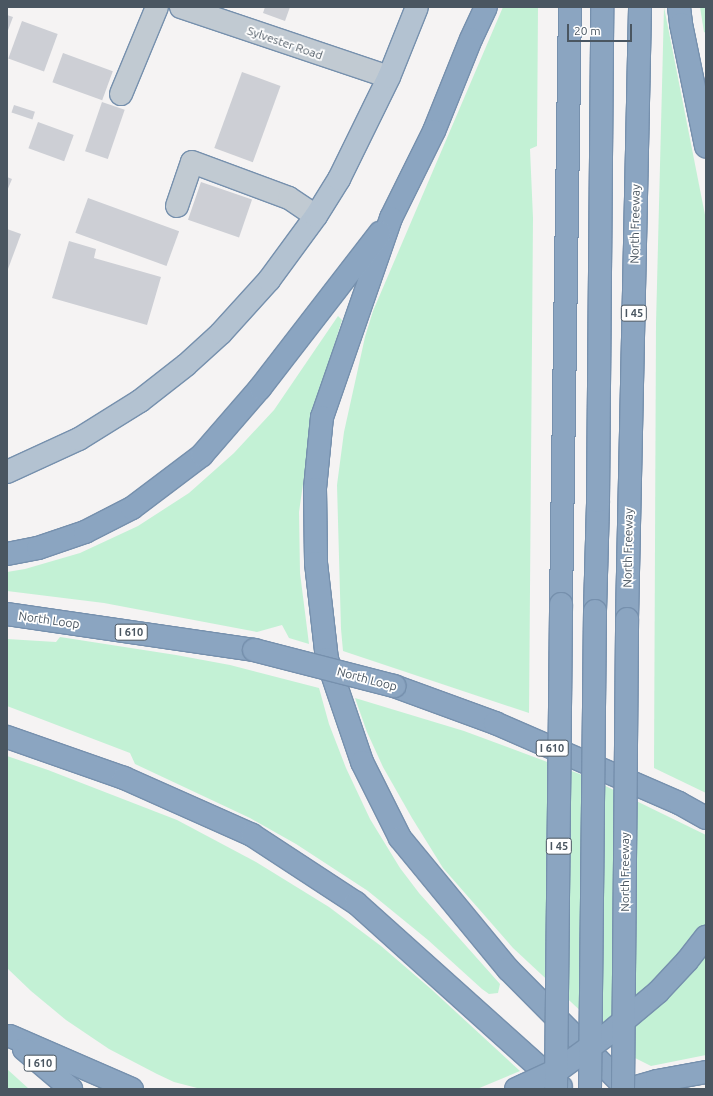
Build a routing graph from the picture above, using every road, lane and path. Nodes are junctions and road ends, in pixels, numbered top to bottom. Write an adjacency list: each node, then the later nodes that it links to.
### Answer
1 (157, 7): 10 (street)
2 (182, 7): 9 (street, Sylvester Road)
3 (417, 7): 9 (main road)
4 (486, 7): 14 (highway)
5 (570, 7): 26 (highway, I 45, bridge)
6 (602, 7): 28 (highway, bridge)
7 (640, 7): 29 (highway, North Freeway / I 45, bridge)
8 (679, 7): 11 (highway)
9 (389, 77): 13 (main road)
10 (121, 94)
11 (706, 146)
12 (177, 206): 13 (street)
13 (316, 216): 15 (main road)
14 (391, 218): 16 (highway); 30 (highway)
15 (7, 472)
16 (7, 554)
17 (7, 614): 19 (highway, North Loop / I 610, bridge)
18 (7, 737): 27 (highway)
19 (706, 818)
20 (706, 937): 25 (highway, bridge)
21 (8, 1035): 23 (highway, I 610); 24 (highway)
22 (705, 1072): 30 (highway)
23 (71, 1089)
24 (132, 1089)
25 (516, 1089)
26 (556, 1089)
27 (564, 1089)
28 (590, 1089)
29 (623, 1089)
30 (628, 1089)

